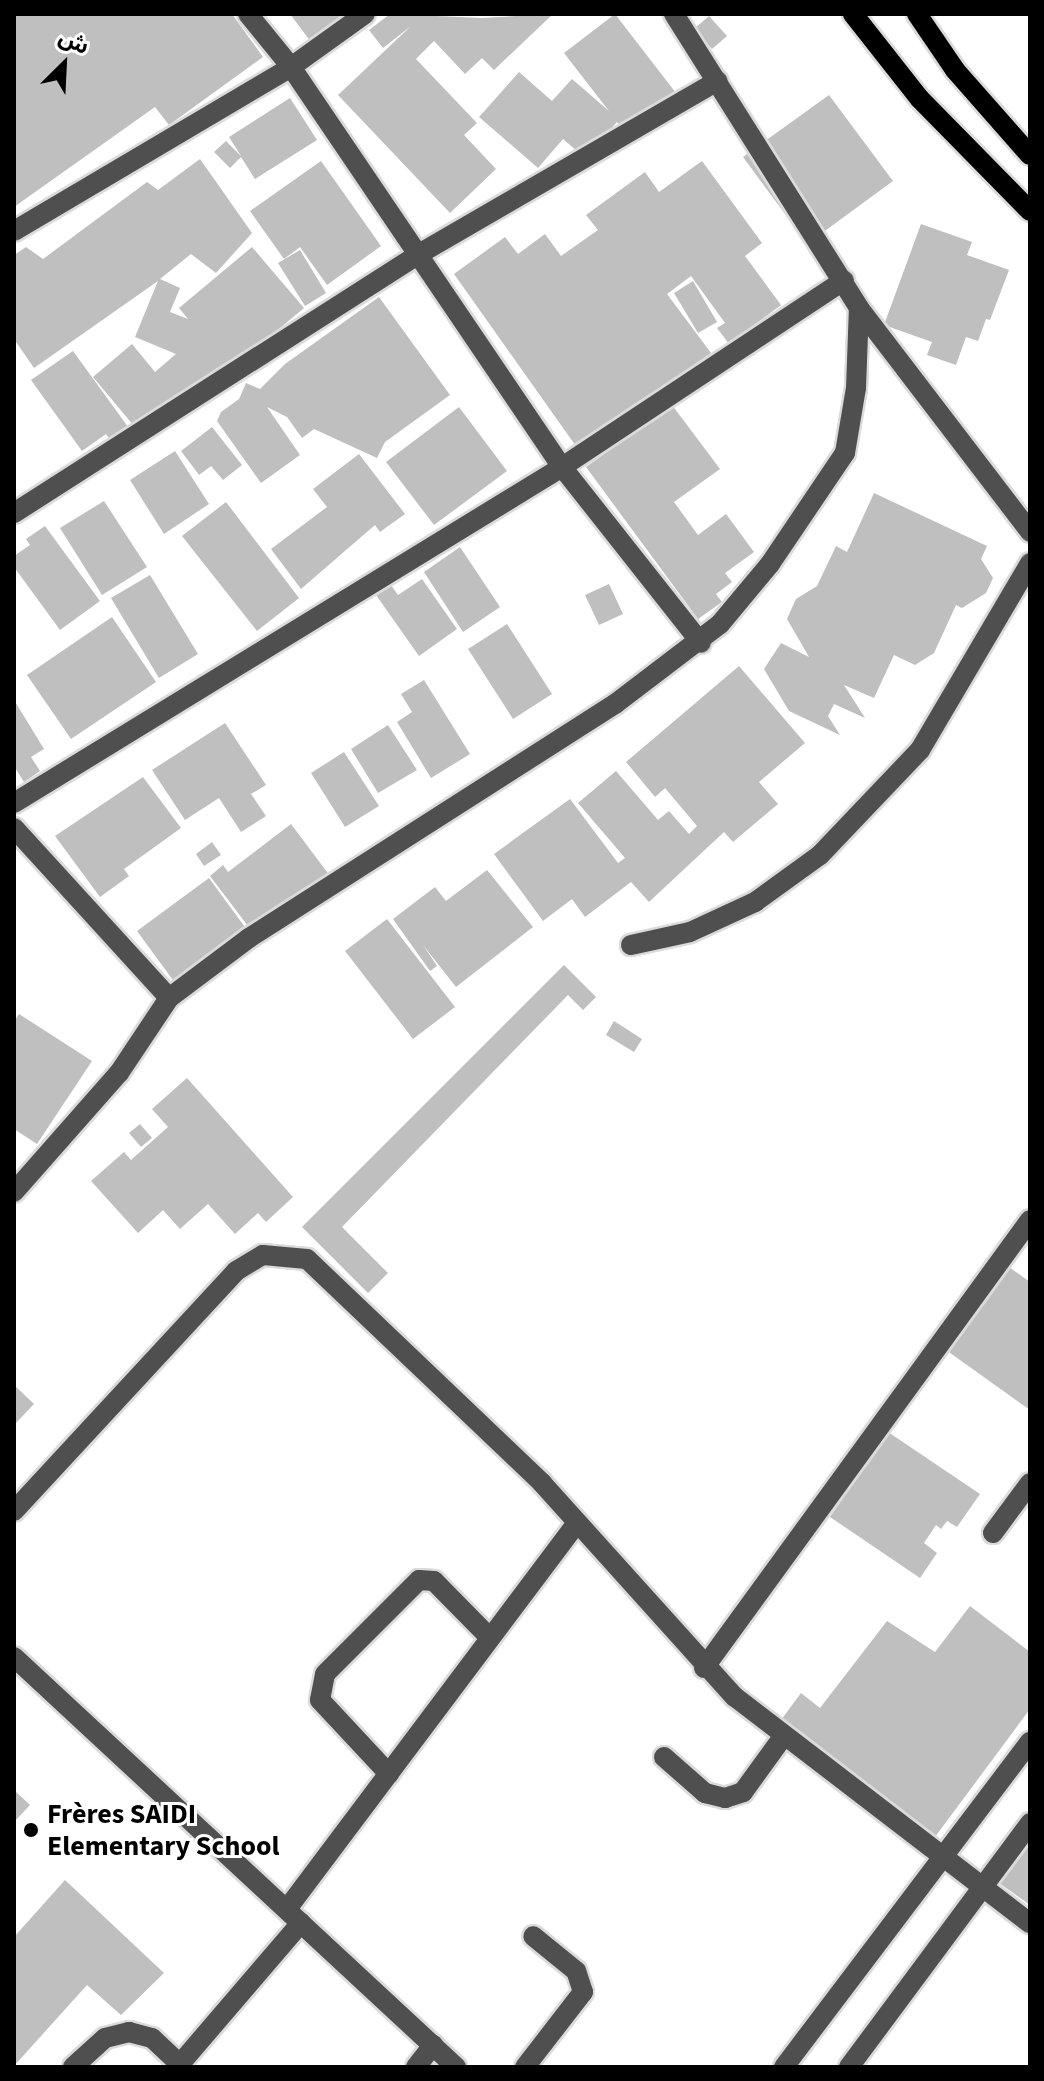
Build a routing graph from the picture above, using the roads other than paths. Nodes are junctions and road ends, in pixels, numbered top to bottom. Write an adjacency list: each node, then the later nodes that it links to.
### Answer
1 (248, 14): 6 (street)
2 (365, 14): 6 (street)
3 (674, 14): 7 (street)
4 (853, 14): 9 (main road)
5 (917, 14): 8 (main road)
6 (291, 67): 10 (street); 11 (street)
7 (717, 81): 11 (street); 12 (street)
8 (1030, 155)
9 (1030, 211)
10 (14, 231)
11 (419, 254): 14 (street); 15 (street)
12 (844, 280): 13 (street); 14 (street)
13 (859, 308): 16 (street); 18 (street)
14 (562, 467): 18 (street); 19 (street)
15 (14, 513)
16 (1030, 532)
17 (1030, 563): 21 (street)
18 (701, 643): 22 (street)
19 (14, 803)
20 (14, 828): 22 (street)
21 (631, 945)
22 (169, 998): 23 (street)
23 (14, 1192)
24 (1030, 1220): 31 (street)
25 (1030, 1483): 28 (street)
26 (14, 1511): 27 (street)
27 (577, 1523): 29 (street); 31 (street)
28 (993, 1533)
29 (490, 1638): 35 (street); 35 (street)
30 (14, 1657): 39 (street)
31 (704, 1668): 32 (street)
32 (783, 1737): 34 (street); 37 (street)
33 (1030, 1742): 37 (street)
34 (664, 1757)
35 (389, 1774): 39 (street)
36 (1030, 1823): 38 (street)
37 (942, 1857): 38 (street); 48 (street)
38 (982, 1887): 40 (street); 49 (street)
39 (294, 1916): 42 (street); 43 (street)
40 (1030, 1923)
41 (533, 1936): 47 (street)
42 (433, 2045): 45 (street); 46 (street)
43 (182, 2065): 44 (street)
44 (73, 2067)
45 (416, 2067)
46 (456, 2067)
47 (525, 2067)
48 (784, 2067)
49 (849, 2067)

